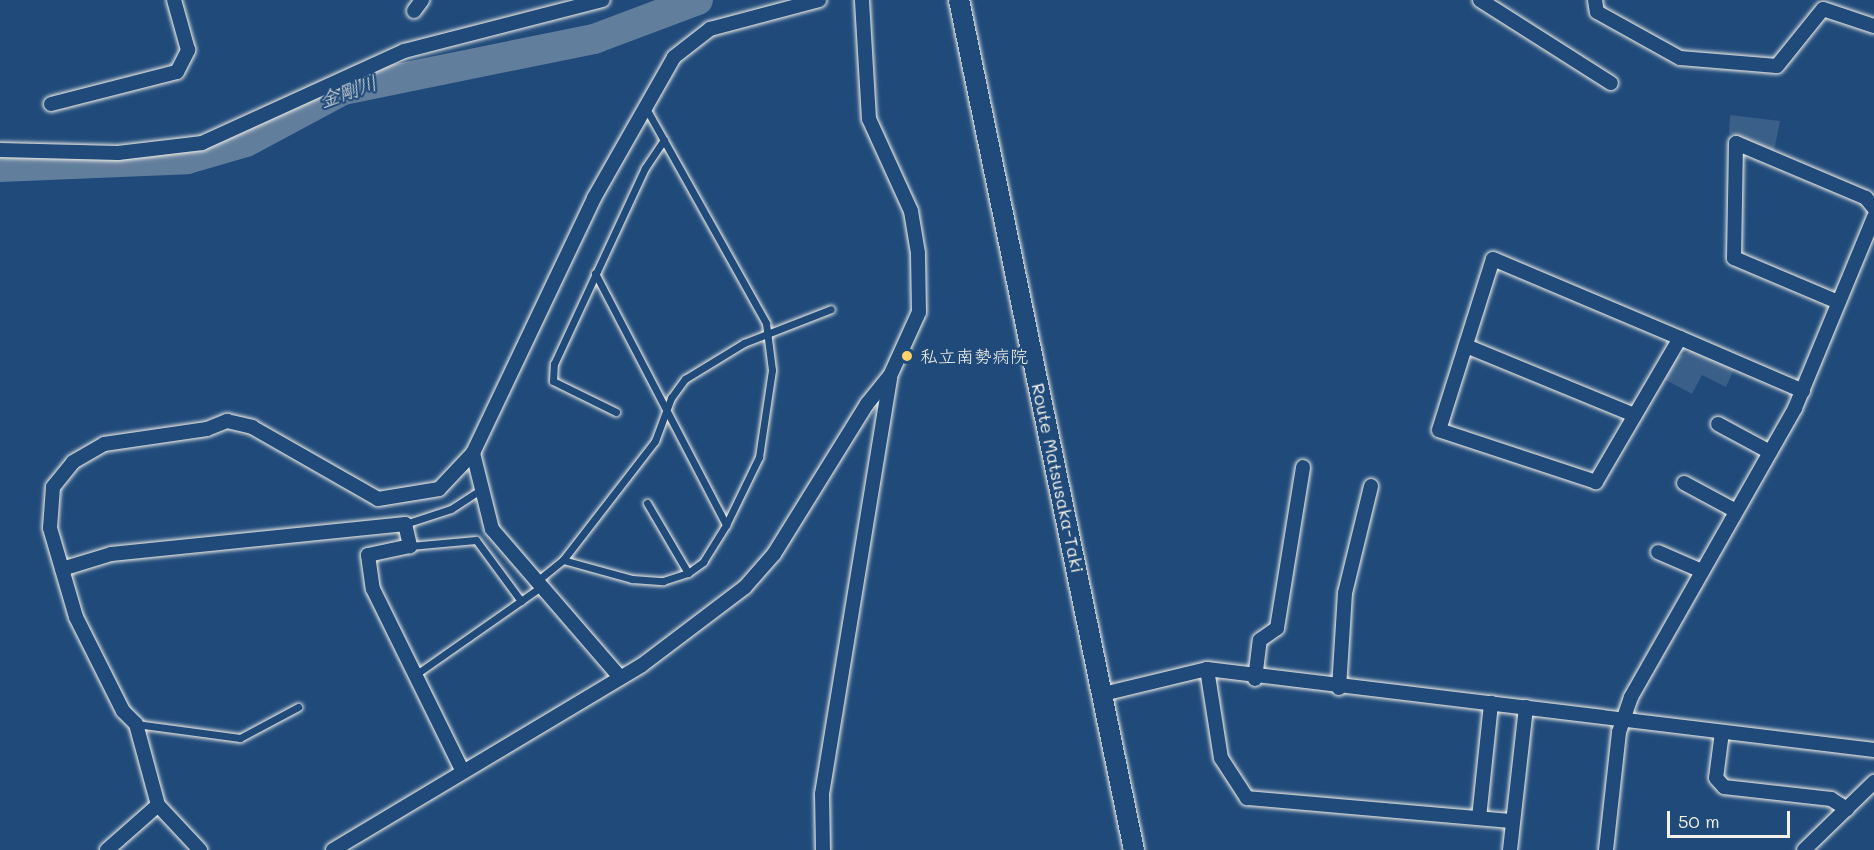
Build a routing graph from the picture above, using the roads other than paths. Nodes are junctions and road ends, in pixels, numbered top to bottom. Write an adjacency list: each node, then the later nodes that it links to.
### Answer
1 (174, 0): 13 (street)
2 (422, 0): 10 (street)
3 (603, 0): 16 (street)
4 (819, 0): 14 (street)
5 (862, 0): 25 (street)
6 (959, 0): 54 (main road, Route Matsusaka-Taki)
7 (1480, 0): 12 (street)
8 (1595, 0): 9 (street)
9 (1832, 4): 11 (street)
10 (414, 11)
11 (1874, 26)
12 (1611, 83)
13 (51, 104)
14 (645, 106): 15 (lane); 32 (street)
15 (664, 140): 19 (lane); 22 (lane)
16 (0, 150)
17 (1874, 208): 20 (street)
18 (1874, 217): 20 (street)
19 (595, 273): 27 (lane); 28 (lane)
20 (1838, 302): 26 (street)
21 (831, 309): 22 (lane)
22 (768, 333): 28 (lane); 40 (lane)
23 (1680, 338): 24 (street); 26 (street); 29 (street)
24 (1466, 346): 29 (street); 29 (street)
25 (890, 376): 51 (street); 71 (street)
26 (1803, 392): 31 (street)
27 (616, 412)
28 (666, 414): 40 (lane); 43 (lane)
29 (1634, 415)
30 (1719, 424): 31 (street)
31 (1770, 452): 38 (street)
32 (473, 453): 36 (street); 44 (street)
33 (1303, 467): 52 (street)
34 (1684, 483): 38 (street)
35 (1371, 486): 53 (street)
36 (480, 490): 39 (lane); 47 (street)
37 (647, 503): 46 (lane)
38 (1736, 511): 45 (street)
39 (405, 524): 41 (street); 44 (street)
40 (726, 525): 46 (lane)
41 (410, 546): 48 (lane); 50 (street)
42 (1658, 552): 45 (street)
43 (563, 560): 46 (lane); 47 (lane)
44 (62, 569): 59 (street)
45 (1702, 571): 58 (street)
46 (688, 573)
47 (539, 584): 48 (lane); 51 (street)
48 (521, 601): 50 (lane)
49 (1207, 669): 52 (street); 54 (street); 66 (street)
50 (415, 675): 62 (street)
51 (618, 675): 62 (street)
52 (1255, 679): 53 (street)
53 (1339, 688): 55 (street)
54 (1103, 694): 72 (main road, Route Matsusaka-Taki)
55 (1491, 703): 57 (street); 66 (street)
56 (298, 707): 59 (lane)
57 (1526, 707): 58 (street); 67 (street)
58 (1622, 718): 60 (street); 74 (street)
59 (136, 724): 64 (street)
60 (1722, 732): 61 (street); 65 (street)
61 (1874, 750)
62 (462, 770): 70 (street)
63 (1874, 782): 65 (street)
64 (158, 805): 68 (street); 69 (street)
65 (1847, 809): 75 (street)
66 (1479, 818): 67 (street)
67 (1512, 821): 73 (street)
68 (107, 850)
69 (200, 850)
70 (333, 850)
71 (823, 850)
72 (1134, 850)
73 (1510, 850)
74 (1606, 850)
75 (1804, 850)

